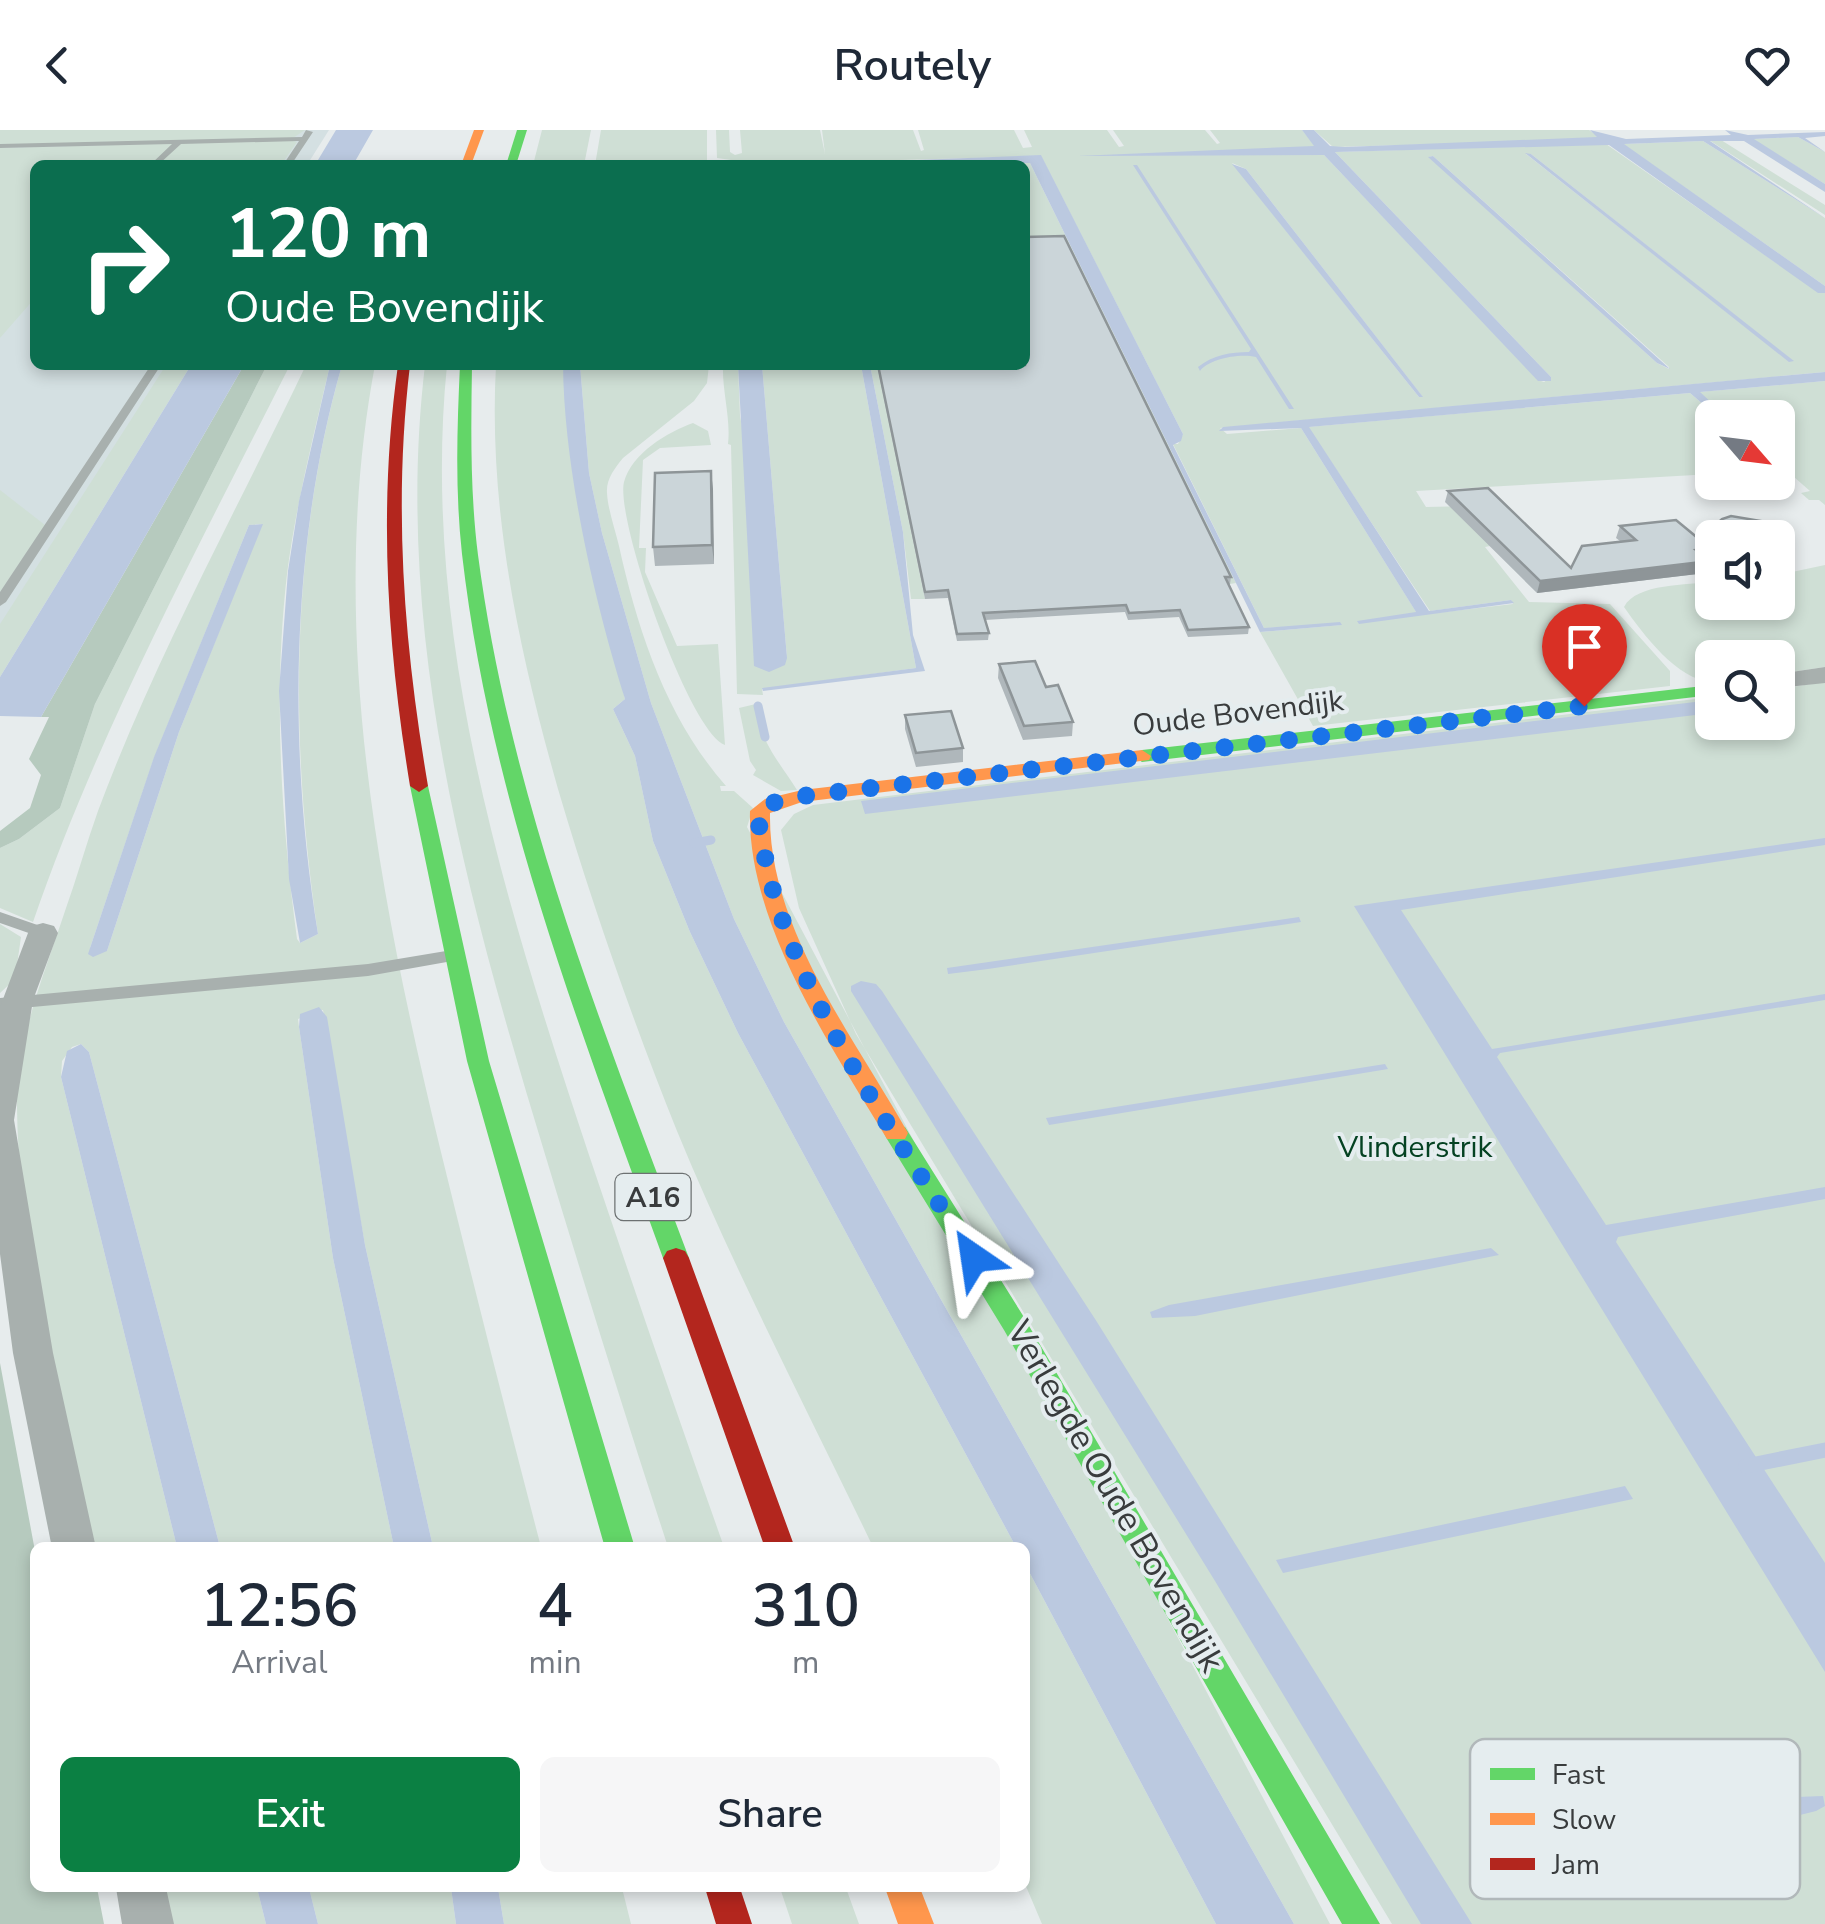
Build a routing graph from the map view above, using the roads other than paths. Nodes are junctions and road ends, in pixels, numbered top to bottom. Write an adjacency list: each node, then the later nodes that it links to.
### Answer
1 (479, 130): 8 (main road)
2 (522, 130): 9 (main road)
3 (307, 134): 4 (lane); 7 (lane)
4 (179, 142): 5 (lane); 6 (lane)
5 (0, 146)
6 (159, 160)
7 (290, 160)
8 (468, 160)
9 (513, 160)
10 (153, 370): 13 (lane)
11 (403, 370): 20 (main road)
12 (466, 370): 26 (main road, A16)
13 (0, 602)
14 (1825, 675): 15 (street)
15 (1795, 679)
16 (1695, 692): 17 (main road, Oude Bovendijk)
17 (772, 803): 33 (main road, Verlegde Oude Bovendijk)
18 (0, 917): 19 (lane)
19 (42, 933): 21 (street)
20 (452, 956): 21 (lane); 25 (main road)
21 (8, 1002): 22 (street)
22 (0, 1115)
23 (0, 1125): 24 (street)
24 (73, 1542)
25 (618, 1542)
26 (778, 1542)
27 (142, 1892): 30 (street)
28 (724, 1892): 31 (main road)
29 (904, 1892): 32 (main road)
30 (148, 1924)
31 (734, 1924)
32 (916, 1924)
33 (1362, 1924)

